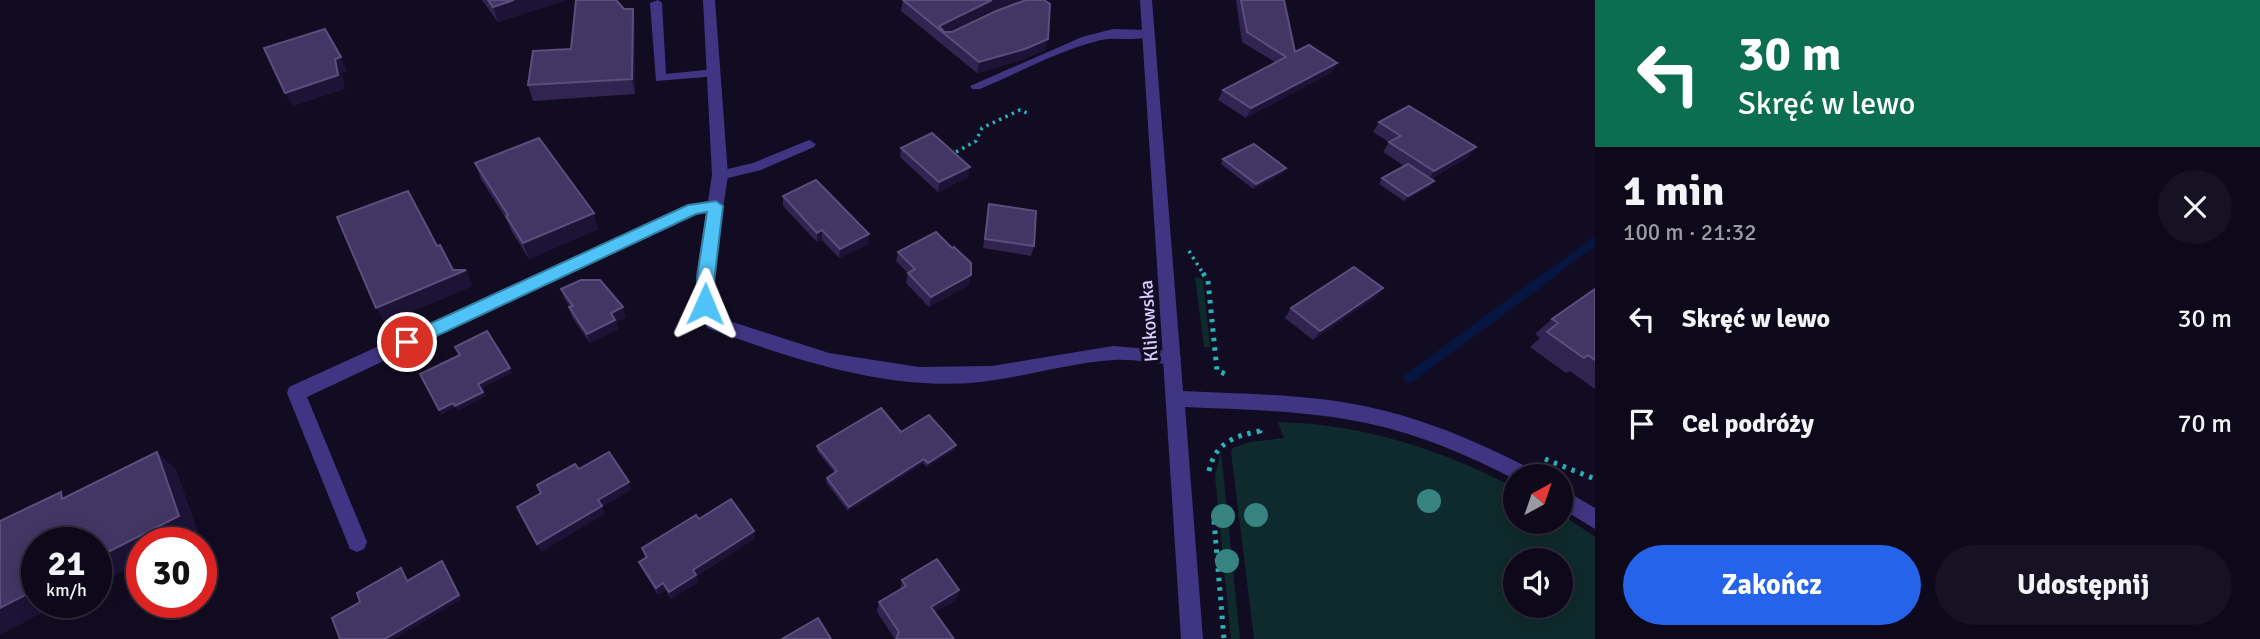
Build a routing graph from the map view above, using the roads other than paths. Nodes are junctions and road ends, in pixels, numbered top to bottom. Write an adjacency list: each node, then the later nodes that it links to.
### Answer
1 (709, 0): 5 (street)
2 (1146, 0): 4 (street, Klikowska)
3 (656, 3): 5 (lane)
4 (1148, 34): 6 (lane); 10 (street, Klikowska)
5 (714, 73): 8 (street)
6 (976, 86)
7 (809, 145): 8 (lane)
8 (720, 176): 9 (street)
9 (716, 206): 10 (street); 15 (street)
10 (1172, 358): 11 (street, Klikowska)
11 (1175, 398): 12 (street); 16 (street, Klikowska)
12 (1503, 466)
13 (1573, 504): 14 (street)
14 (1595, 519)
15 (357, 542)
16 (1192, 639)

